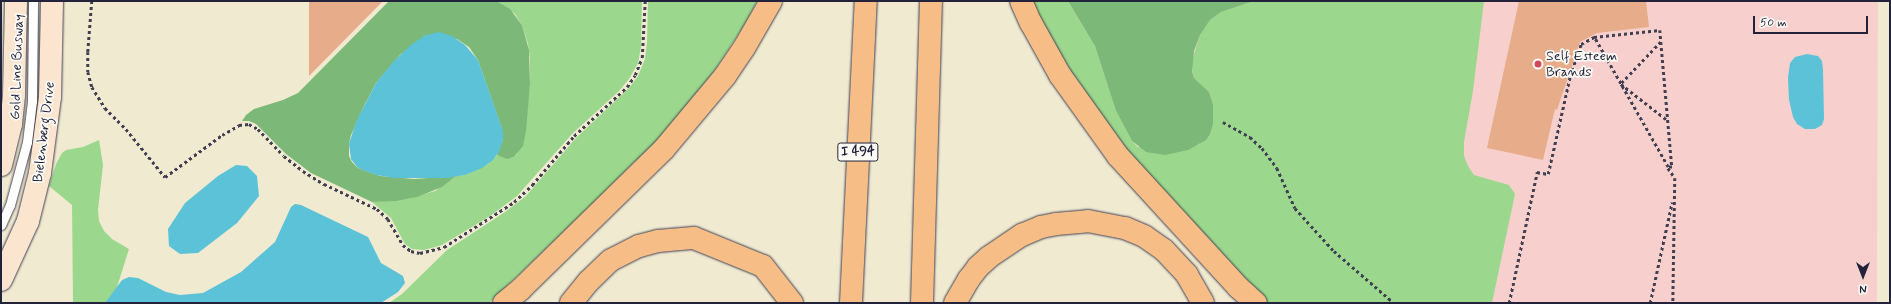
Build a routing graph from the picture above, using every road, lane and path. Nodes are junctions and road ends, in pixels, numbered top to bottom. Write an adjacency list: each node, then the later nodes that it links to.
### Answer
1 (16, 1): 15 (street)
2 (33, 1): 18 (lane, Gold Line Busway)
3 (52, 1): 19 (street, Bielenberg Drive)
4 (92, 1): 5 (path)
5 (645, 1)
6 (771, 1): 21 (highway)
7 (866, 1): 24 (highway, I 494)
8 (931, 1): 25 (highway)
9 (1021, 1): 28 (highway)
10 (1594, 37): 11 (path); 12 (path); 30 (path)
11 (1661, 42): 12 (path); 13 (path)
12 (1621, 84): 13 (path); 16 (path)
13 (1668, 120): 16 (path)
14 (1223, 122): 29 (path)
15 (1, 165)
16 (1668, 167): 17 (path)
17 (1673, 196): 31 (path); 32 (path)
18 (1, 225)
19 (6, 257): 20 (street, Bielenberg Drive)
20 (1, 280)
21 (504, 303)
22 (571, 303): 23 (highway)
23 (792, 303)
24 (851, 303)
25 (922, 303)
26 (956, 303): 27 (highway)
27 (1203, 303)
28 (1256, 303)
29 (1394, 303)
30 (1509, 303)
31 (1650, 303)
32 (1674, 303)

